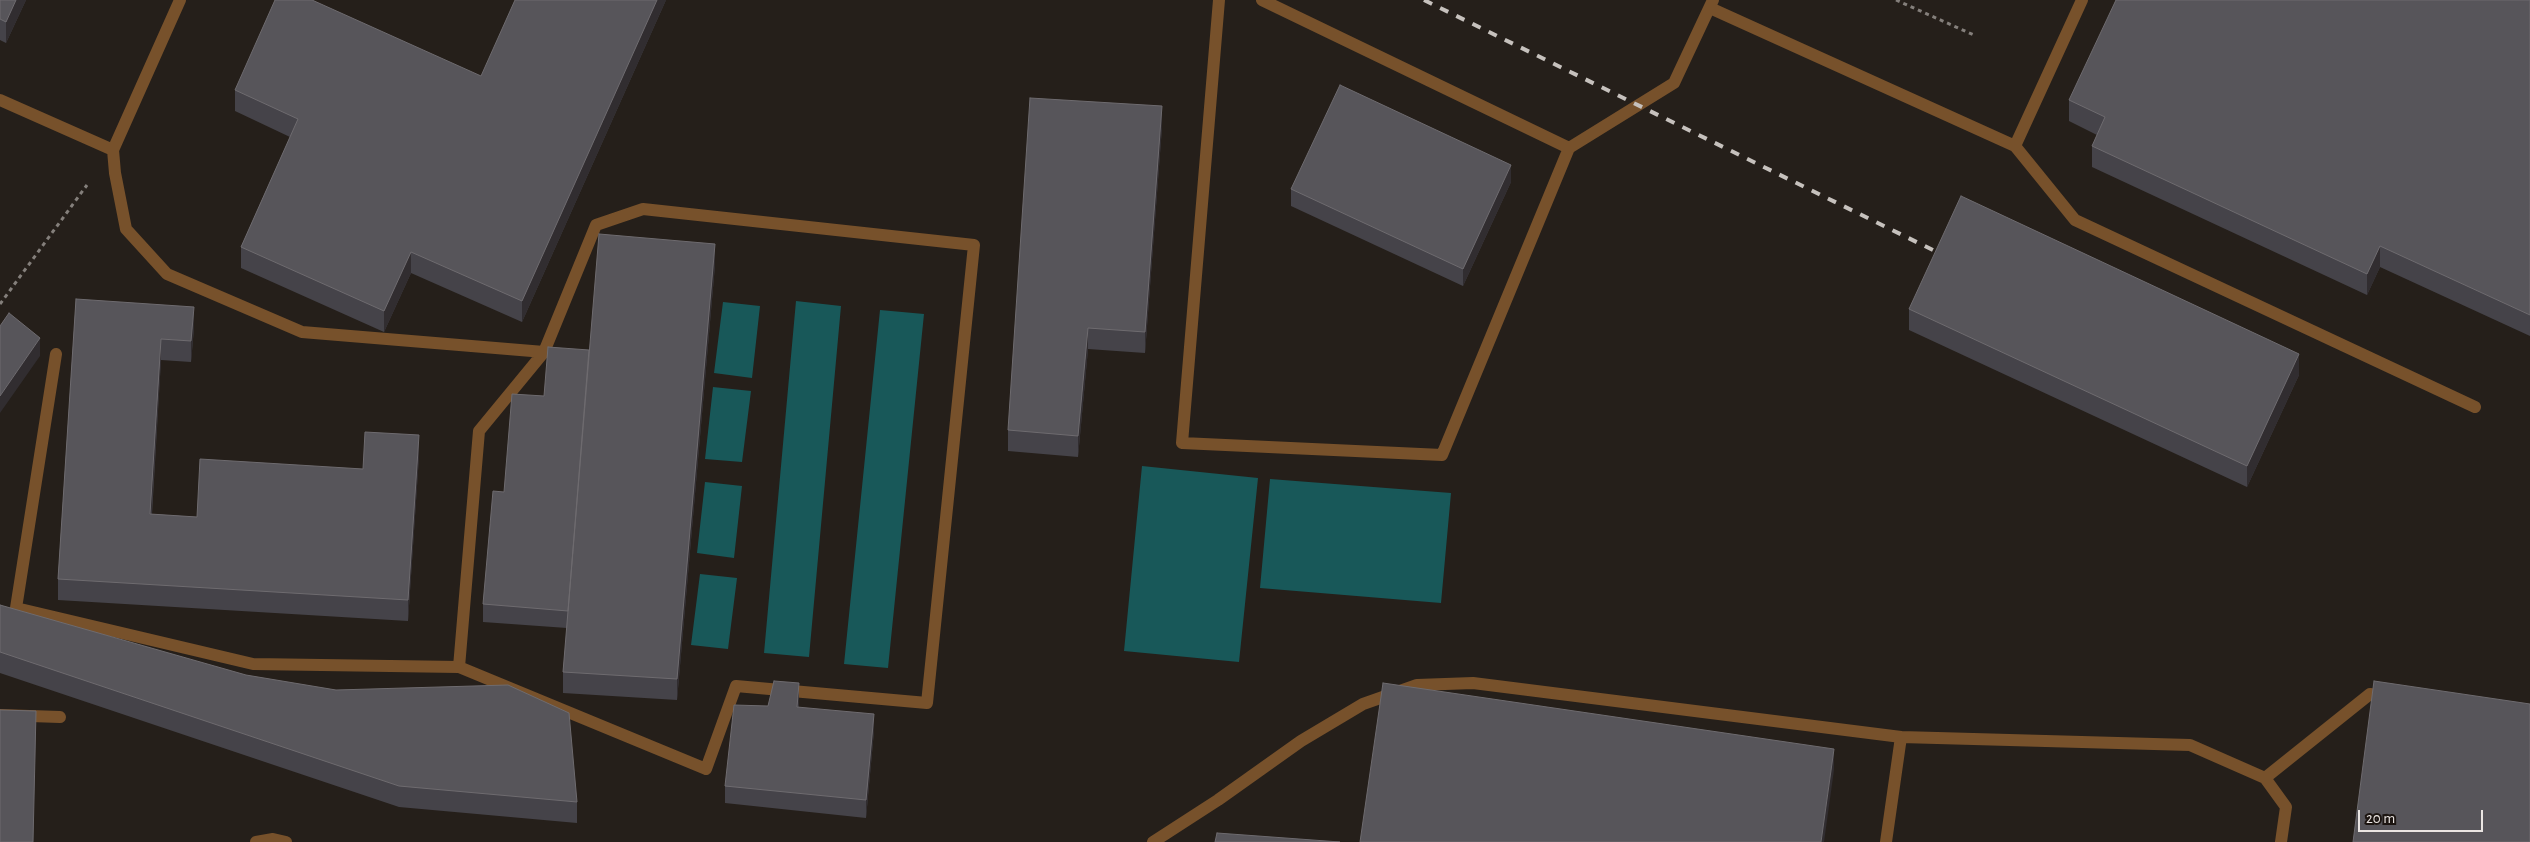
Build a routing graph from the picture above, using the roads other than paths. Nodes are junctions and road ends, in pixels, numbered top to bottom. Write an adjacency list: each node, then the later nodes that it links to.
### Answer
1 (180, 0): 9 (lane)
2 (1219, 0): 8 (lane)
3 (1262, 0): 8 (lane)
4 (2082, 0): 7 (lane)
5 (1712, 4): 7 (lane); 8 (lane)
6 (0, 100): 9 (lane)
7 (2015, 146): 12 (lane)
8 (1569, 148)
9 (113, 150): 10 (lane)
10 (544, 352): 13 (lane); 13 (lane)
11 (56, 354): 13 (lane)
12 (2475, 407)
13 (459, 667)
14 (2398, 698): 18 (lane)
15 (0, 715): 16 (lane)
16 (60, 717)
17 (1901, 737): 18 (lane); 21 (lane); 22 (lane)
18 (2265, 778): 23 (lane)
19 (256, 842): 20 (lane)
20 (286, 842)
21 (1153, 842)
22 (1886, 842)
23 (2281, 842)

